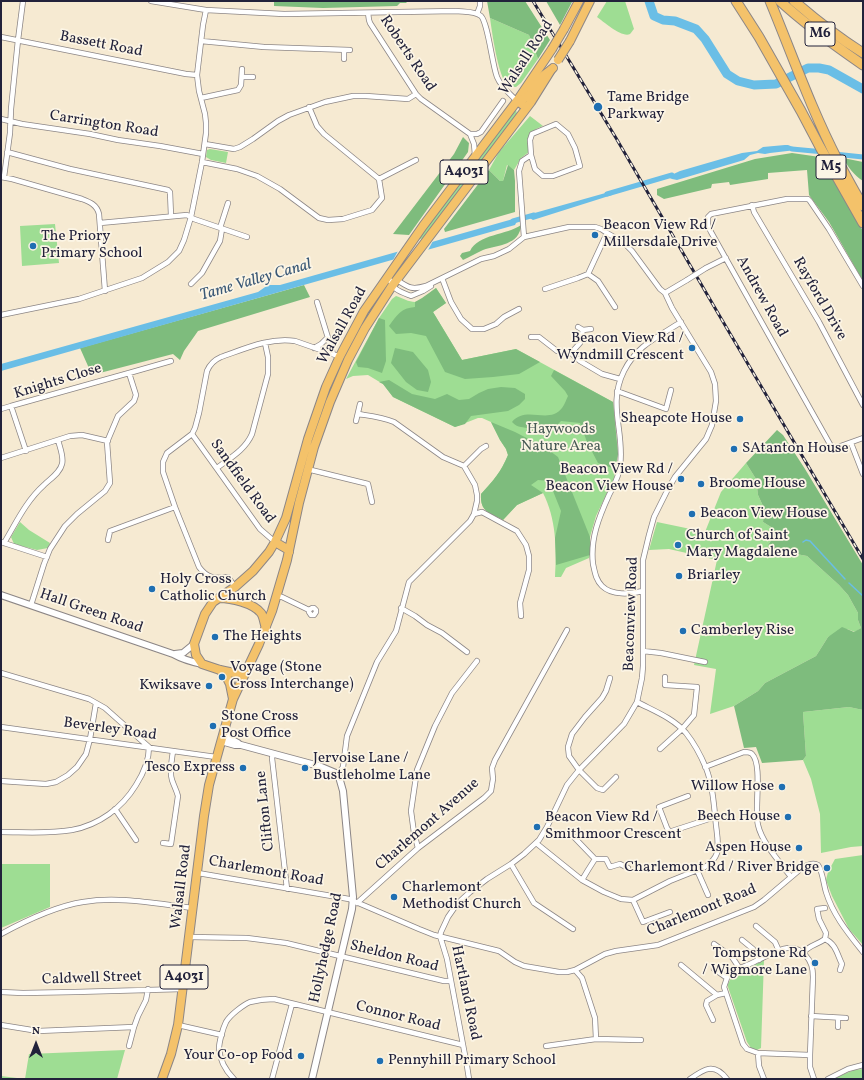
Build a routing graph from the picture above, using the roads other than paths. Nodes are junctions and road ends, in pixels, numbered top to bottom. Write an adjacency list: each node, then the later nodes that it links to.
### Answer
1 (23, 1): 14 (street)
2 (151, 1): 10 (street)
3 (480, 1): 12 (street)
4 (579, 1): 28 (main road, Walsall Road / A4031, bridge)
5 (736, 1): 50 (highway, M5)
6 (770, 1): 46 (highway, M5)
7 (780, 1): 20 (highway, M6)
8 (794, 1): 18 (highway, M6)
9 (589, 4): 21 (main road, Walsall Road / A4031, bridge)
10 (206, 10): 11 (street); 15 (street)
11 (368, 13): 12 (street); 26 (street, Roberts Road)
12 (477, 14): 28 (street)
13 (1, 37): 14 (street, Bassett Road)
14 (18, 40): 23 (street, Bassett Road); 33 (street)
15 (201, 41): 16 (street); 23 (street)
16 (344, 50): 17 (street); 19 (street)
17 (350, 50)
18 (863, 53)
19 (344, 59)
20 (863, 65)
21 (553, 68): 28 (main road); 31 (main road, Walsall Road / A4031)
22 (242, 69): 24 (street)
23 (197, 75): 27 (street)
24 (242, 76): 25 (street); 27 (street)
25 (253, 77)
26 (416, 94): 30 (street); 34 (street, Roberts Road)
27 (201, 98): 35 (street)
28 (517, 101): 31 (main road); 39 (main road, Walsall Road / A4031)
29 (502, 105): 34 (street)
30 (309, 107): 35 (street); 43 (street)
31 (526, 107): 58 (main road, Walsall Road / A4031)
32 (1, 119): 33 (street, Carrington Road)
33 (10, 122): 36 (street); 37 (street, Carrington Road)
34 (470, 134): 39 (street)
35 (205, 144): 37 (street)
36 (7, 152): 42 (street); 47 (street)
37 (203, 154): 41 (street)
38 (531, 155): 38 (street); 53 (street)
39 (475, 157): 58 (main road, Walsall Road / A4031)
40 (416, 160): 43 (street)
41 (202, 162): 43 (street); 48 (street)
42 (3, 177): 49 (street)
43 (379, 179)
44 (228, 203): 51 (street)
45 (752, 205): 55 (street, Andrew Road); 60 (street, Andrew Road); 85 (street, Rayford Drive)
46 (863, 206)
47 (171, 216): 48 (street); 49 (street)
48 (191, 217): 51 (street); 62 (street)
49 (100, 223): 62 (street)
50 (863, 223)
51 (221, 228): 54 (street); 59 (street)
52 (607, 233): 53 (street, Beaconview Road); 56 (street); 63 (street, Beaconview Road)
53 (524, 237): 57 (street, Beaconview Road)
54 (247, 238)
55 (726, 258): 63 (street, bridge); 93 (street, Andrew Road)
56 (588, 274): 61 (street); 65 (street)
57 (442, 278): 58 (street); 58 (street); 66 (street)
58 (392, 281): 77 (main road, Walsall Road / A4031); 77 (main road, Walsall Road / A4031)
59 (191, 284)
60 (863, 286)
61 (545, 289)
62 (105, 291): 67 (street)
63 (665, 293): 68 (street, Beaconview Road)
64 (317, 302): 72 (street)
65 (615, 307)
66 (519, 309)
67 (1, 314)
68 (681, 322): 80 (street); 112 (street, Beaconview Road)
69 (578, 327): 71 (street)
70 (591, 329): 71 (street)
71 (584, 330): 76 (street)
72 (328, 337): 75 (street); 77 (street)
73 (531, 337): 76 (street)
74 (265, 343): 75 (street, Sandfield Road); 89 (street, Sandfield Road); 100 (street)
75 (314, 348): 77 (street, Sandfield Road)
76 (571, 353): 80 (street)
77 (340, 357): 101 (main road, Walsall Road / A4031); 108 (main road, Walsall Road / A4031)
78 (171, 361): 79 (street, Knights Close)
79 (129, 373): 84 (street, Knights Close); 92 (street)
80 (620, 379): 82 (street)
81 (671, 390): 82 (street)
82 (617, 391): 112 (street)
83 (360, 404): 87 (street)
84 (11, 406): 86 (street); 97 (street, Knights Close)
85 (863, 406)
86 (1, 409)
87 (358, 414): 88 (street); 99 (street)
88 (356, 421)
89 (192, 434): 100 (street, Sandfield Road); 104 (street, Sandfield Road)
90 (863, 438): 93 (street, Andrew Road)
91 (58, 440): 92 (street); 97 (street); 107 (street)
92 (108, 440): 110 (street)
93 (851, 443): 102 (street)
94 (478, 444): 96 (street)
95 (486, 446): 96 (street)
96 (481, 450): 99 (street)
97 (26, 451): 98 (street)
98 (1, 458)
99 (464, 466): 105 (street)
100 (217, 468): 108 (street, Sandfield Road)
101 (307, 469): 103 (street); 109 (main road, Walsall Road / A4031)
102 (863, 474)
103 (372, 502)
104 (175, 507): 106 (street); 111 (street)
105 (474, 514): 117 (street); 119 (street)
106 (108, 540)
107 (3, 542): 110 (street)
108 (275, 542): 109 (main road); 111 (main road, Walsall Road / A4031)
109 (289, 552): 114 (main road, Walsall Road / A4031)
110 (47, 557): 116 (street)
111 (235, 587): 115 (main road, Walsall Road / A4031)
112 (643, 590): 124 (street, Beaconview Road)
113 (1, 595): 116 (street, Hall Green Road)
114 (277, 596): 118 (street); 120 (main road, Walsall Road / A4031)
115 (218, 598): 120 (main road); 122 (main road, Walsall Road / A4031)
116 (31, 605): 125 (street, Hall Green Road)
117 (401, 608): 123 (street); 150 (street)
118 (309, 610)
119 (521, 616)
120 (266, 628): 129 (main road, Walsall Road / A4031)
121 (567, 630): 161 (street, Charlemont Avenue)
122 (194, 644): 125 (street); 128 (main road)
123 (467, 652)
124 (643, 652): 127 (street); 135 (street, Beaconview Road)
125 (173, 654): 128 (street, Hall Green Road)
126 (476, 661): 161 (street)
127 (705, 662)
128 (202, 664): 130 (main road)
129 (248, 668): 130 (main road); 134 (main road, Walsall Road / A4031)
130 (220, 670): 134 (main road)
131 (1, 674): 136 (street)
132 (665, 676): 138 (street)
133 (610, 678): 149 (street)
134 (233, 699): 139 (main road, Walsall Road / A4031)
135 (637, 702): 138 (street); 149 (street, Beaconview Road)
136 (96, 703): 140 (street); 143 (street)
137 (1, 727): 140 (street, Beverley Road)
138 (682, 729): 144 (street); 148 (street)
139 (224, 730): 141 (main road, Walsall Road / A4031); 142 (street)
140 (90, 739): 143 (street, Beverley Road); 152 (street)
141 (221, 741): 142 (street); 147 (main road, Walsall Road / A4031)
142 (241, 745): 146 (street)
143 (149, 747): 145 (street, Beverley Road); 154 (street)
144 (660, 749)
145 (173, 751): 147 (street, Beverley Road); 160 (street)
146 (273, 754): 150 (street); 169 (street, Clifton Lane)
147 (216, 757): 166 (main road, Walsall Road / A4031)
148 (705, 767): 155 (street); 167 (street)
149 (579, 770): 151 (street); 159 (street, Beaconview Road)
150 (338, 774): 172 (street, Hollyhedge Road)
151 (616, 777)
152 (1, 781)
153 (688, 796): 155 (street)
154 (115, 809): 156 (street); 158 (street)
155 (715, 817): 165 (street)
156 (1, 832)
157 (570, 833): 162 (street)
158 (136, 840)
159 (536, 843): 163 (street, Beaconview Road); 168 (street)
160 (163, 844)
161 (418, 848): 172 (street, Charlemont Avenue)
162 (596, 859): 164 (street); 168 (street)
163 (511, 864): 179 (street); 181 (street, Beaconview Road)
164 (628, 868)
165 (697, 870): 170 (street); 171 (street)
166 (198, 873): 169 (street, Charlemont Road); 174 (main road, Walsall Road / A4031)
167 (791, 877): 187 (street, Charlemont Road); 196 (street, Charlemont Road)
168 (582, 880): 171 (street)
169 (287, 889): 172 (street, Charlemont Road)
170 (708, 895)
171 (633, 900): 177 (street)
172 (355, 902): 181 (street, Charlemont Road); 189 (street, Hollyhedge Road)
173 (816, 902): 176 (street)
174 (193, 908): 180 (street); 182 (main road, Walsall Road / A4031)
175 (825, 908): 176 (street)
176 (817, 909): 184 (street)
177 (670, 912)
178 (756, 926): 186 (street)
179 (573, 928)
180 (1, 934)
181 (440, 936): 196 (street, Charlemont Road); 199 (street, Hartland Road)
182 (189, 937): 189 (street, Sheldon Road); 200 (main road, Walsall Road / A4031)
183 (742, 940): 190 (street)
184 (825, 940): 188 (street); 191 (street)
185 (714, 944): 195 (street)
186 (779, 951): 188 (street); 190 (street)
187 (863, 952)
188 (803, 953): 207 (street)
189 (340, 956): 199 (street, Sheldon Road); 206 (street, Hollyhedge Road)
190 (759, 960): 195 (street)
191 (842, 964): 192 (street); 197 (street)
192 (849, 964)
193 (681, 965): 204 (street)
194 (714, 969): 198 (street)
195 (740, 969): 198 (street)
196 (575, 970): 216 (street)
197 (840, 970)
198 (727, 978): 203 (street)
199 (451, 981): 218 (street, Hartland Road)
200 (183, 988): 201 (street, Caldwell Street); 212 (main road, Walsall Road / A4031)
201 (148, 989): 202 (street, Caldwell Street); 213 (street)
202 (1, 992)
203 (726, 993): 204 (street); 221 (street)
204 (717, 996): 210 (street)
205 (292, 1004): 206 (street, Connor Road); 215 (street, Connor Road); 226 (street)
206 (327, 1012): 218 (street, Connor Road); 227 (street, Hollyhedge Road)
207 (811, 1016): 208 (street); 222 (street)
208 (838, 1018): 209 (street); 214 (street)
209 (846, 1018)
210 (713, 1020)
211 (1, 1025): 213 (street)
212 (178, 1025): 215 (street); 224 (main road, Walsall Road / A4031)
213 (134, 1027): 219 (street)
214 (838, 1027)
215 (222, 1035): 225 (street)
216 (596, 1039): 217 (street); 220 (street)
217 (641, 1040)
218 (463, 1045): 228 (street, Hartland Road)
219 (129, 1046)
220 (546, 1046)
221 (758, 1053): 222 (street); 231 (street)
222 (810, 1055): 232 (street)
223 (863, 1065): 233 (street)
224 (162, 1079)
225 (234, 1079)
226 (272, 1079)
227 (312, 1079)
228 (469, 1079)
229 (690, 1079): 230 (street)
230 (727, 1079)
231 (764, 1079)
232 (814, 1079)
233 (828, 1079)

